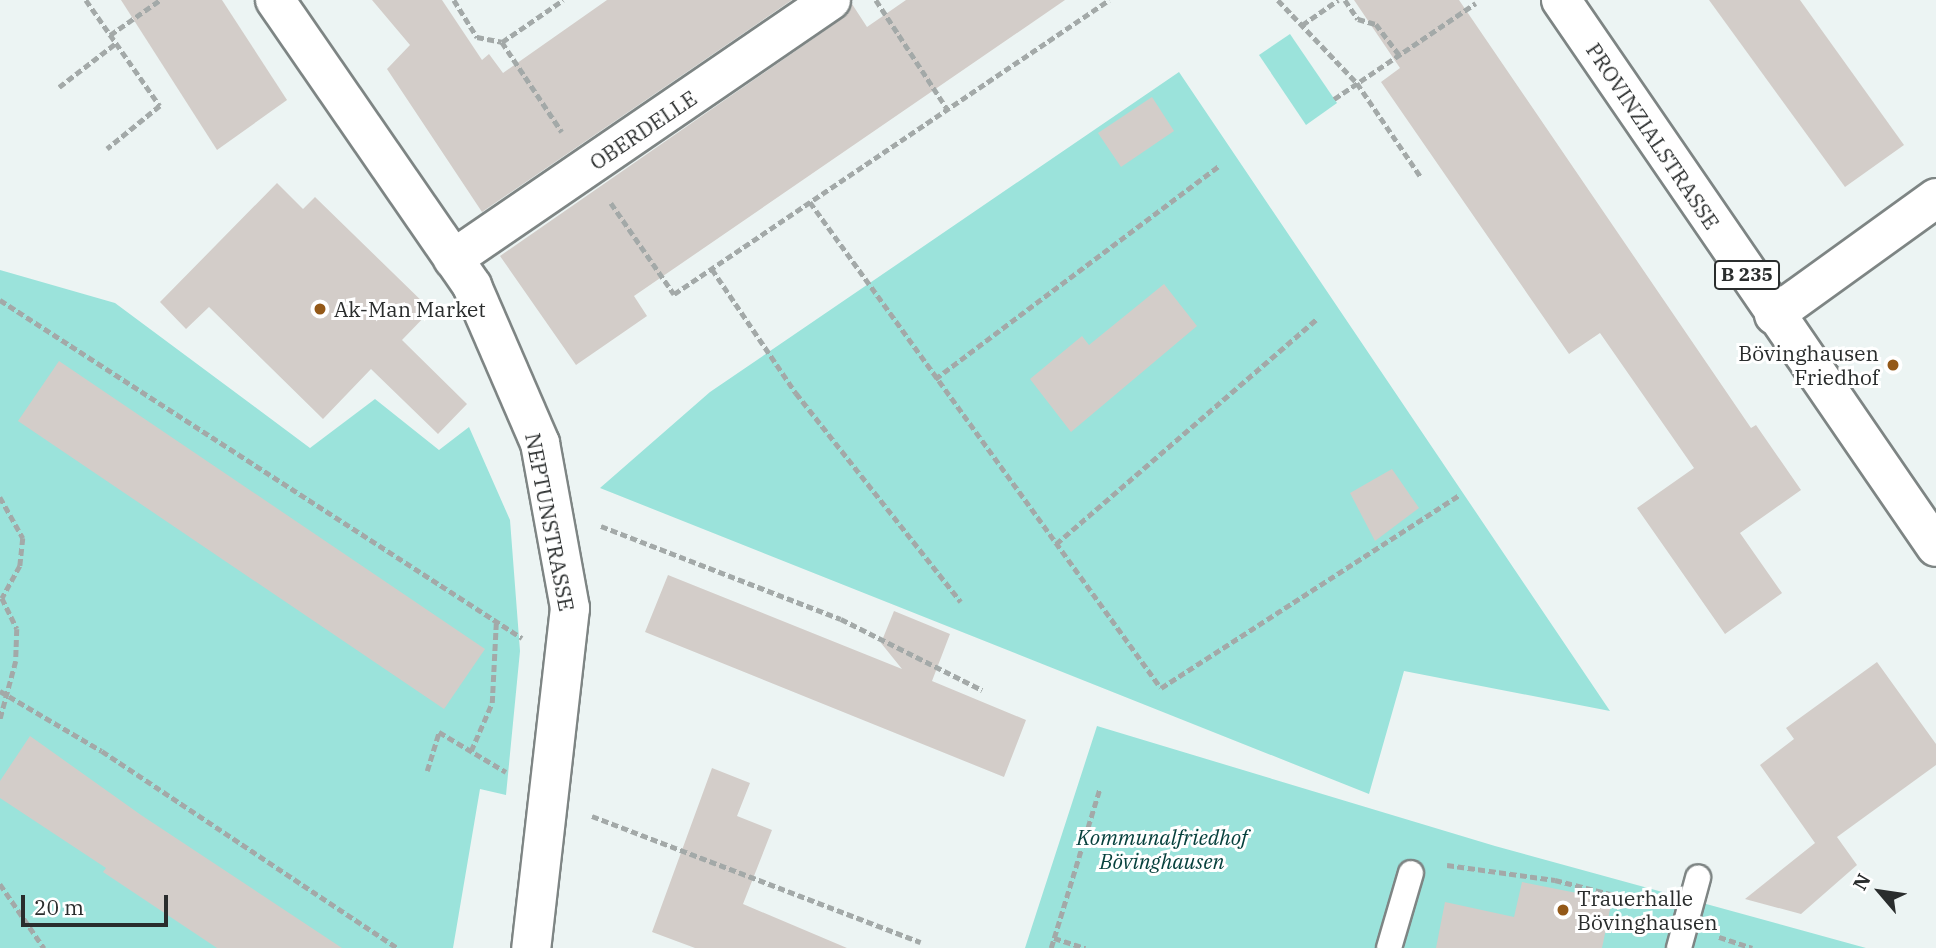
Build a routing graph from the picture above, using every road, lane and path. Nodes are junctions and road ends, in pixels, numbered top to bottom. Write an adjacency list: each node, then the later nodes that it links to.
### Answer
1 (86, 0): 15 (path)
2 (160, 0): 15 (path)
3 (275, 0): 29 (street, NEPTUNSTRASSE)
4 (454, 0): 16 (path)
5 (562, 0): 16 (path)
6 (831, 0): 25 (street, OBERDELLE)
7 (876, 0): 22 (path)
8 (1109, 0): 22 (path)
9 (1278, 0): 14 (path)
10 (1338, 0): 14 (path)
11 (1345, 0): 18 (path)
12 (1561, 0): 32 (street, PROVINZIALSTRASSE / B 235)
13 (1476, 3): 18 (path)
14 (1302, 25): 19 (path)
15 (110, 35): 17 (path)
16 (502, 42): 25 (path)
17 (116, 43): 20 (path); 23 (path)
18 (1399, 55): 19 (path)
19 (1357, 83): 21 (path); 26 (path)
20 (59, 87)
21 (1334, 99)
22 (948, 110): 28 (path)
23 (107, 149)
24 (1220, 165): 34 (path)
25 (587, 168): 29 (street, OBERDELLE); 30 (path)
26 (1421, 177)
27 (1936, 198): 32 (street)
28 (810, 202): 30 (path); 34 (path)
29 (453, 259): 37 (street, NEPTUNSTRASSE)
30 (712, 269): 40 (path)
31 (0, 300): 41 (path)
32 (1774, 315): 39 (street, PROVINZIALSTRASSE / B 235)
33 (1317, 319): 38 (path)
34 (935, 379): 38 (path)
35 (1458, 496): 38 (path)
36 (0, 497): 45 (path)
37 (551, 507): 43 (path); 49 (street, NEPTUNSTRASSE)
38 (1056, 544)
39 (1936, 547)
40 (961, 602)
41 (496, 623): 42 (path); 47 (path)
42 (525, 639)
43 (982, 690)
44 (0, 691): 45 (path)
45 (8, 696): 46 (path); 58 (path)
46 (0, 720)
47 (427, 771)
48 (1100, 788): 55 (path)
49 (552, 800): 56 (path); 59 (street, NEPTUNSTRASSE)
50 (1461, 862): 54 (path)
51 (1411, 873): 62 (lane)
52 (1698, 878): 54 (lane)
53 (0, 884): 57 (path)
54 (1688, 914): 63 (lane)
55 (1054, 938): 60 (path); 61 (path)
56 (921, 942)
57 (44, 948)
58 (397, 948)
59 (531, 948)
60 (1051, 948)
61 (1085, 948)
62 (1389, 948)
63 (1679, 948)

